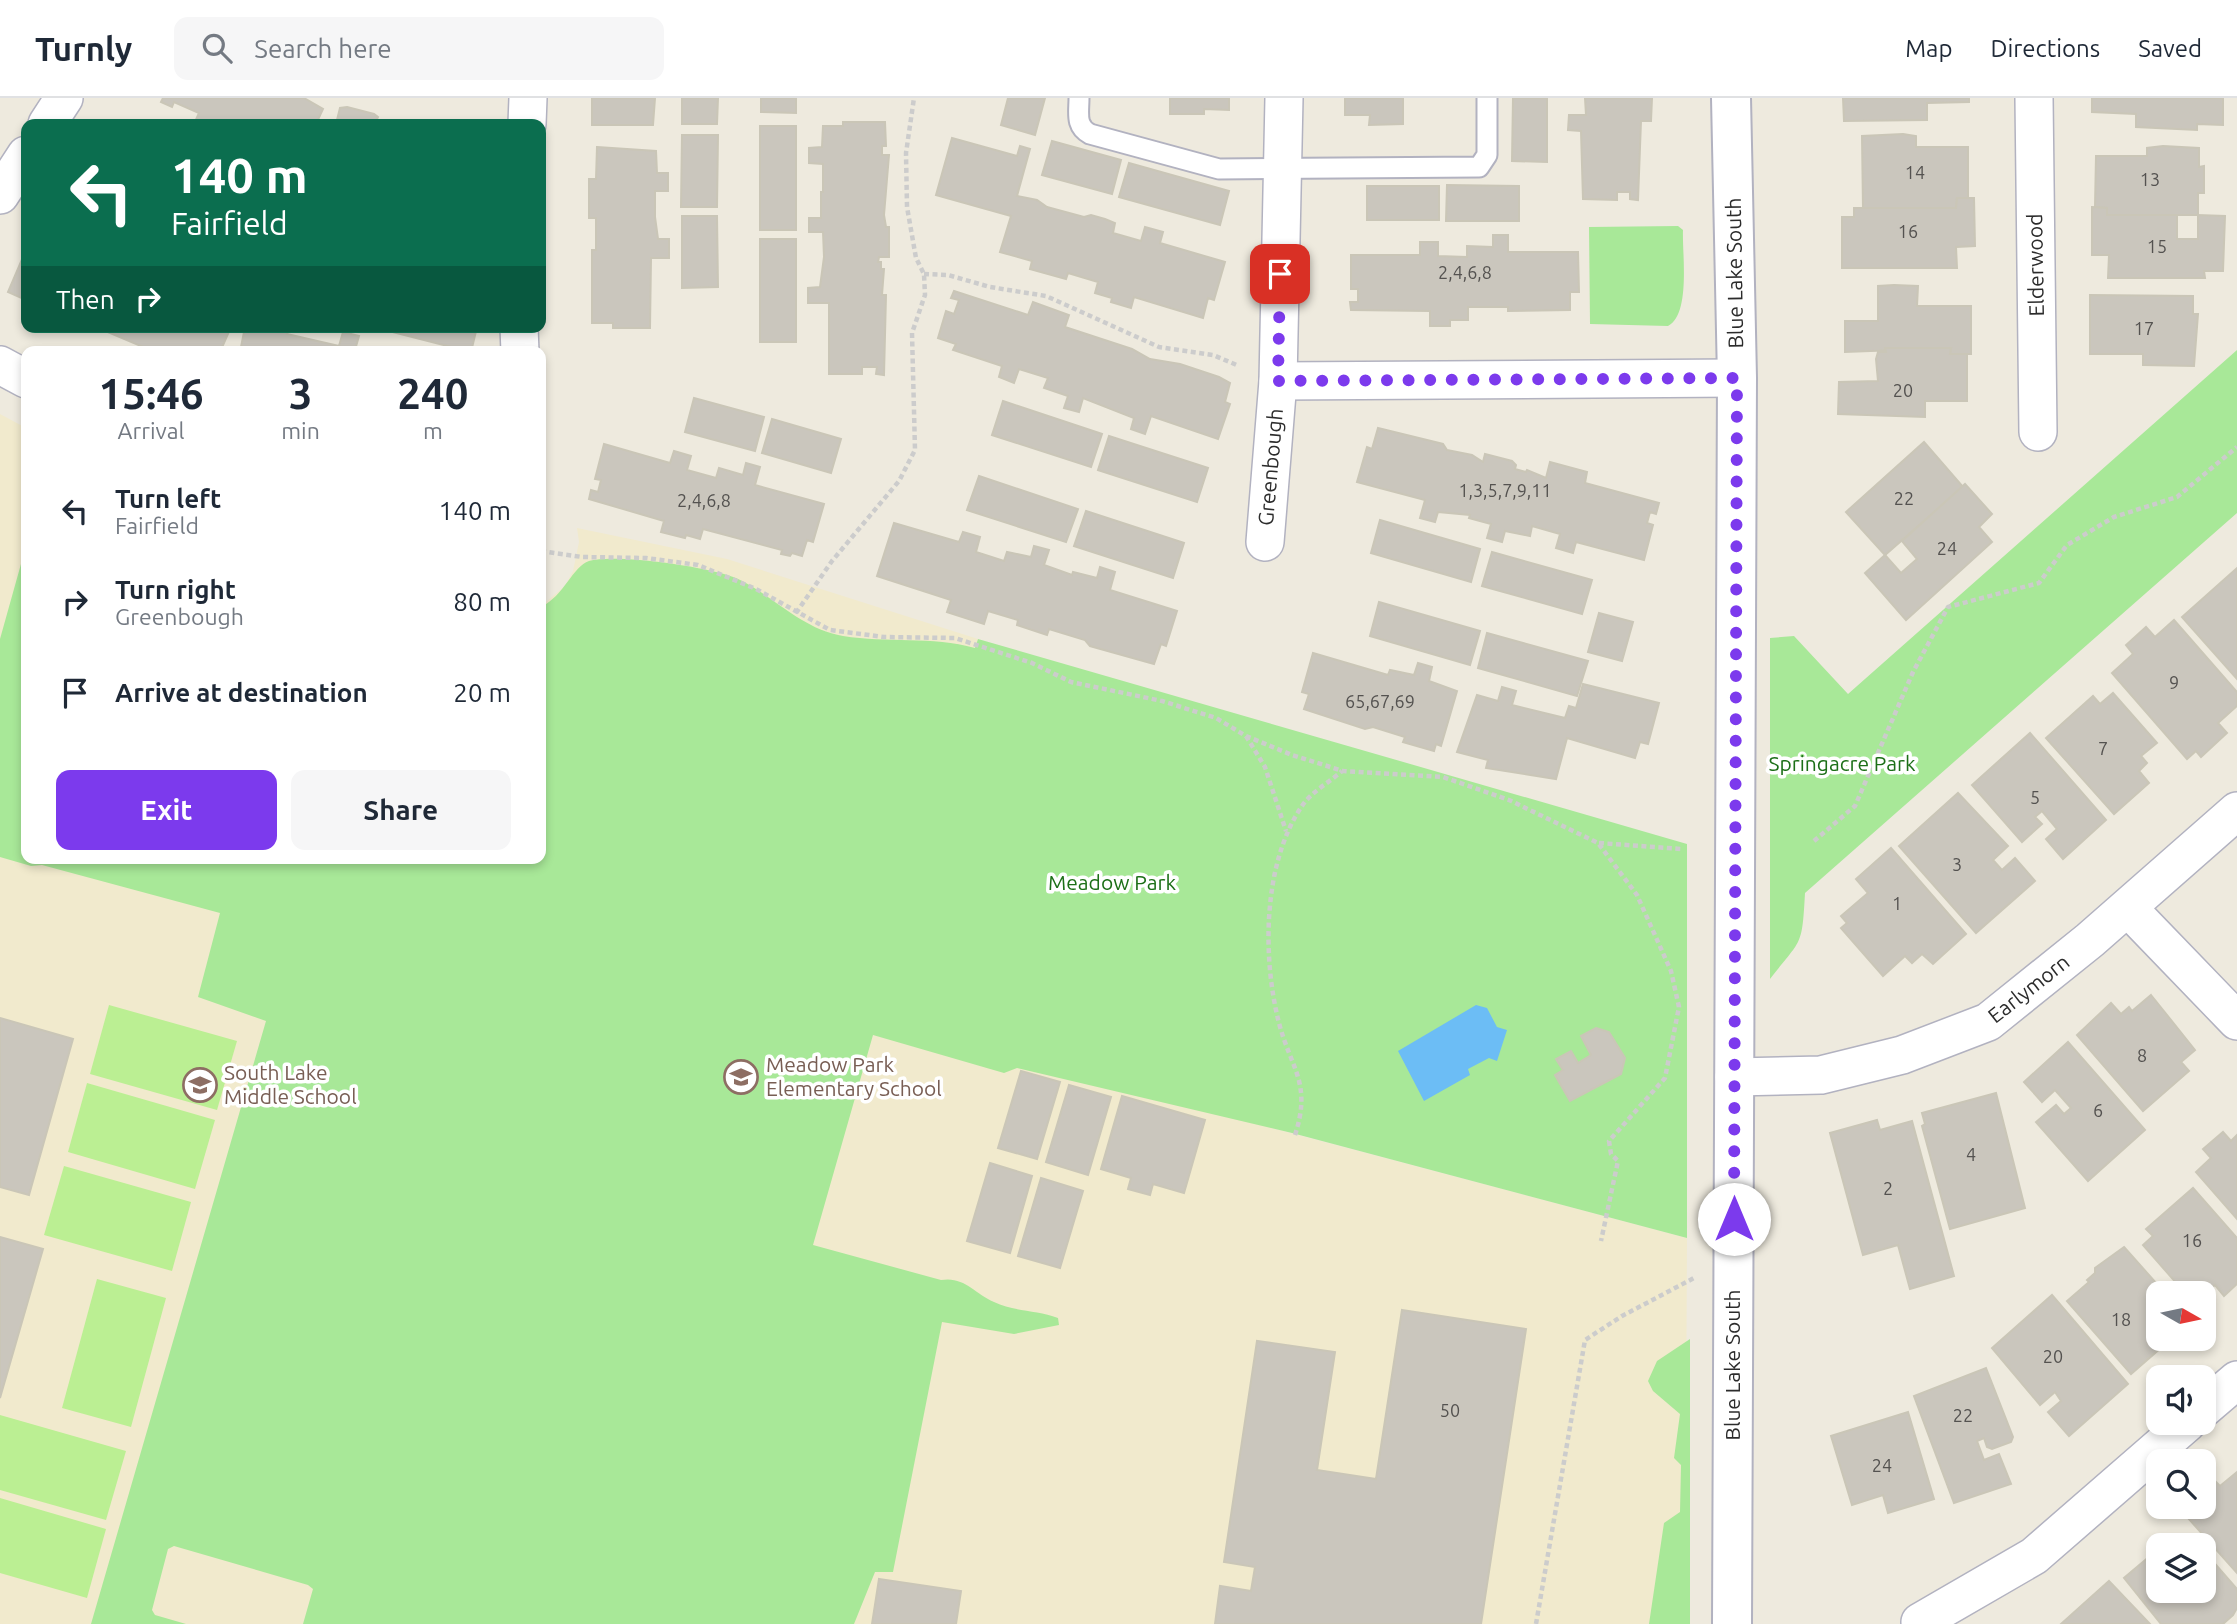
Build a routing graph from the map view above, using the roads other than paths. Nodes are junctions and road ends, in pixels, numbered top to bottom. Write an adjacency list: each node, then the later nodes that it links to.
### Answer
1 (64, 98): 8 (street)
2 (528, 98): 9 (street)
3 (1079, 98): 11 (lane)
4 (1284, 98): 11 (street, Greenbough)
5 (1487, 98): 11 (lane)
6 (1731, 98): 15 (street, Blue Lake South)
7 (2034, 98): 17 (street, Elderwood)
8 (50, 119)
9 (527, 119)
10 (21, 163): 12 (street)
11 (1283, 168): 16 (street, Greenbough)
12 (0, 195)
13 (0, 365): 14 (street)
14 (21, 376)
15 (1737, 378): 16 (street); 22 (street, Blue Lake South)
16 (1278, 381): 18 (street, Greenbough)
17 (2038, 432)
18 (1265, 542)
19 (2237, 811): 20 (street, Earlymorn)
20 (2128, 908): 21 (street); 22 (street, Earlymorn)
21 (2237, 1021)
22 (1734, 1077): 27 (street, Blue Lake South)
23 (2237, 1380): 24 (street)
24 (2216, 1398)
25 (2173, 1435): 26 (street)
26 (1920, 1622)
27 (1732, 1624)

